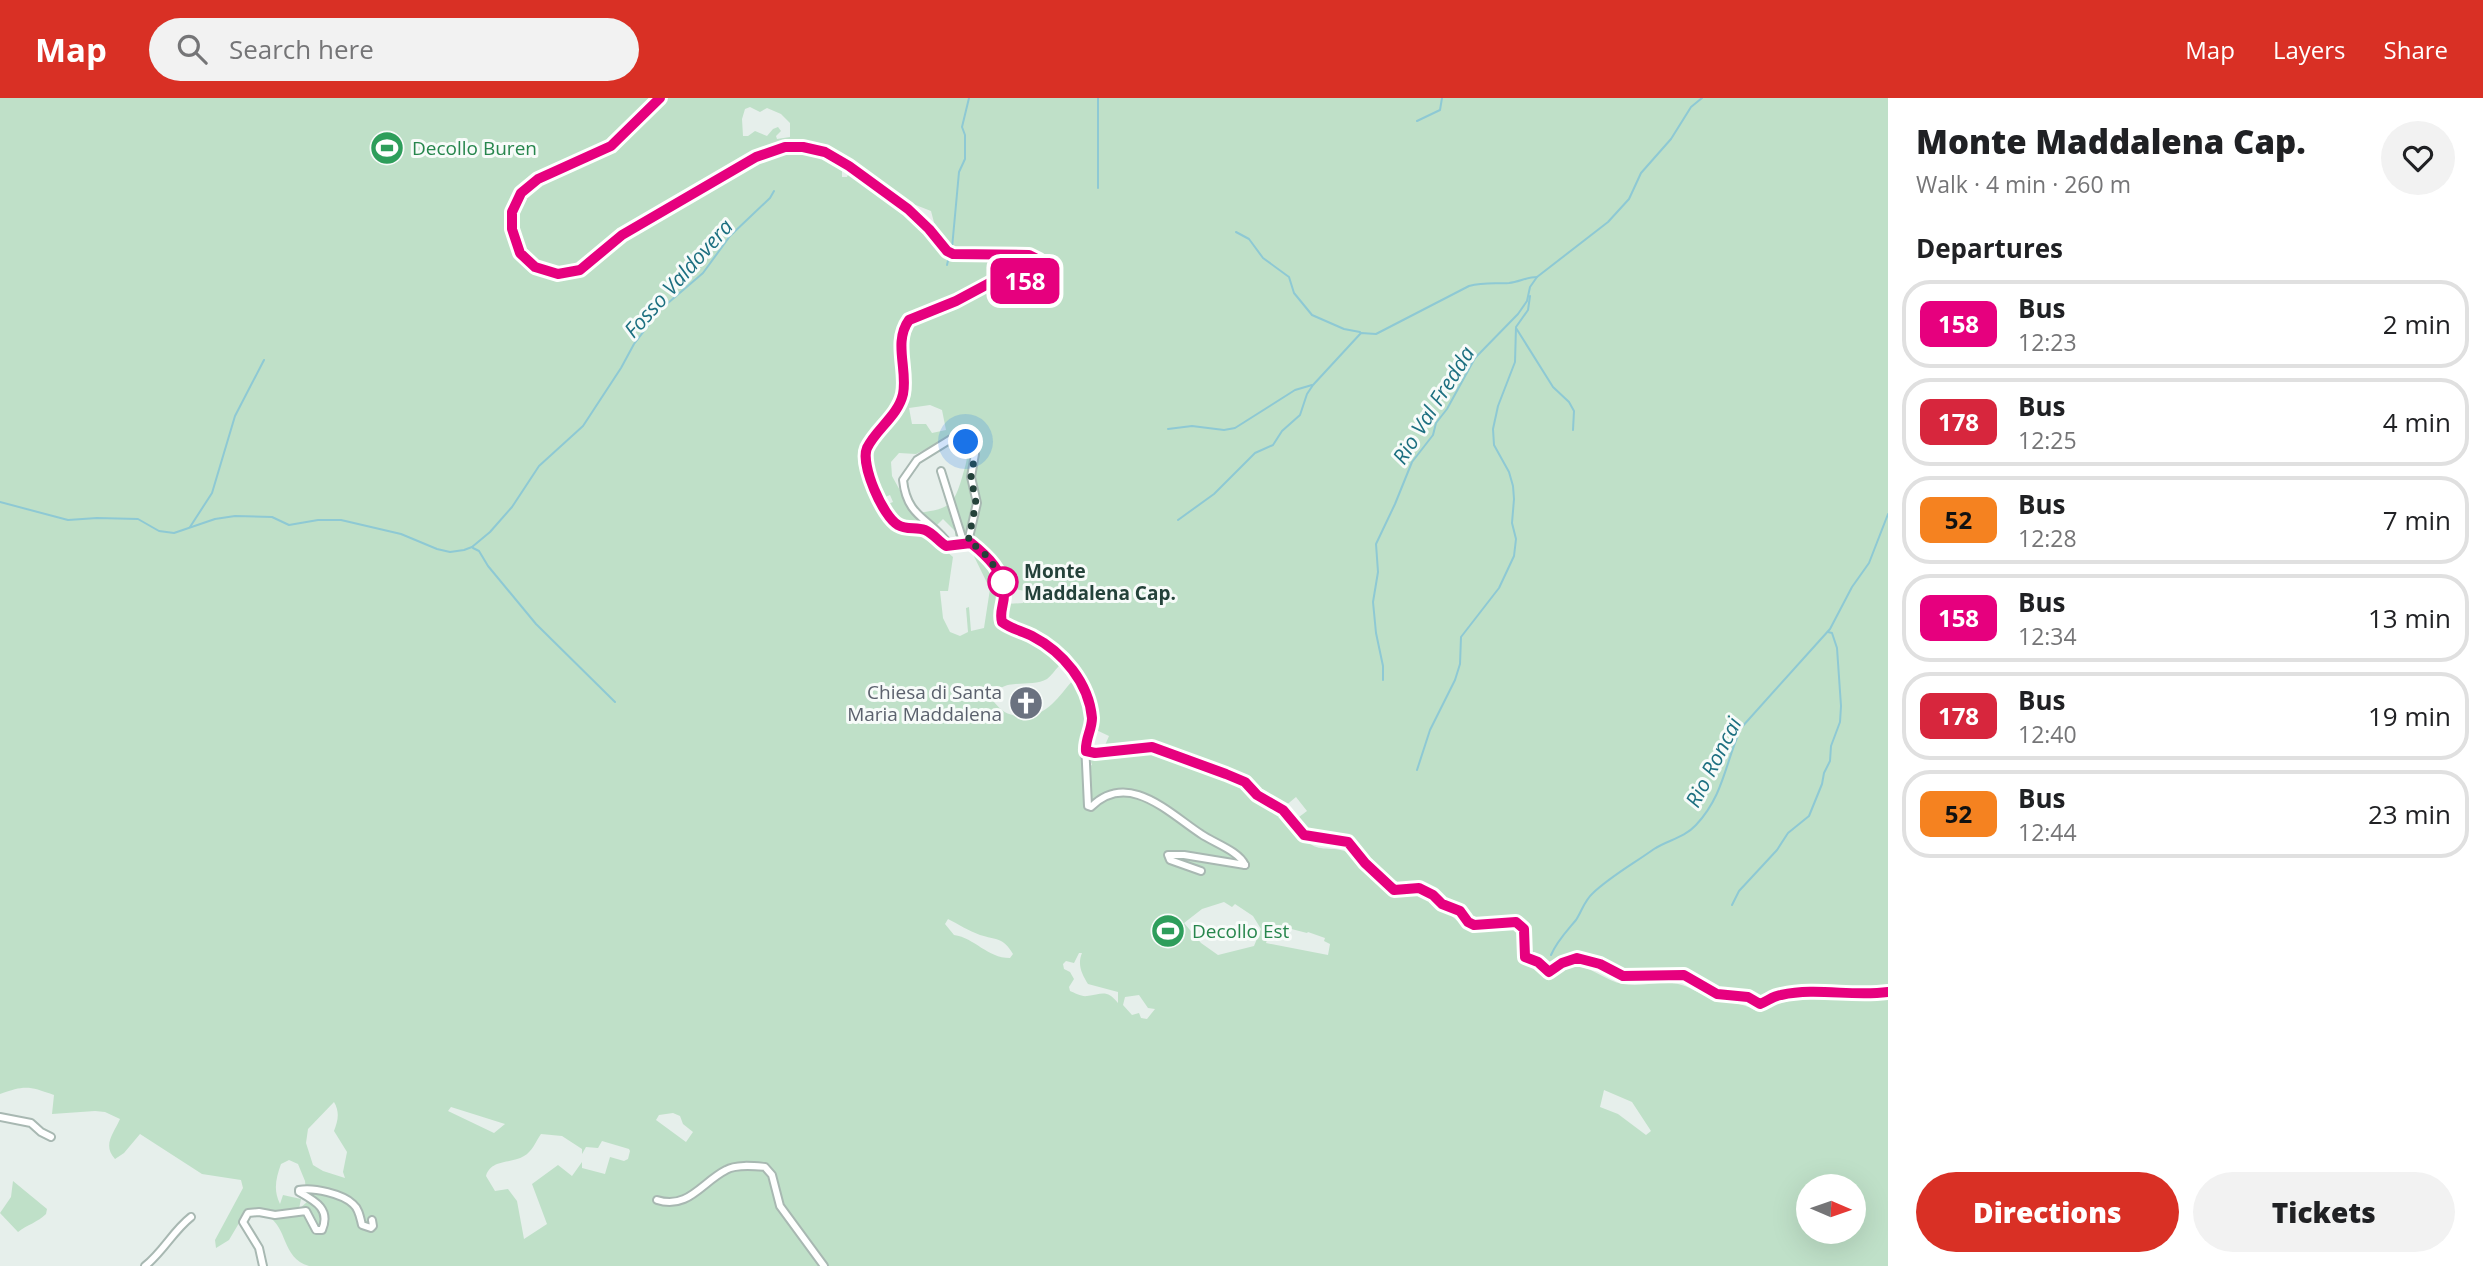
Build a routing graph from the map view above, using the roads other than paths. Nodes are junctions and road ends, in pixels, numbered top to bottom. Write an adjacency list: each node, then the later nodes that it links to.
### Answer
1 (660, 98): 4 (street)
2 (941, 471): 3 (street)
3 (966, 543): 4 (street); 4 (street); 5 (street)
4 (950, 546)
5 (1086, 751): 6 (street); 7 (street)
6 (1200, 871)
7 (1888, 992)
8 (0, 1117): 9 (street)
9 (51, 1137)
10 (657, 1200): 15 (street)
11 (191, 1217): 13 (street)
12 (372, 1220): 14 (street)
13 (145, 1266)
14 (263, 1266)
15 (824, 1266)

